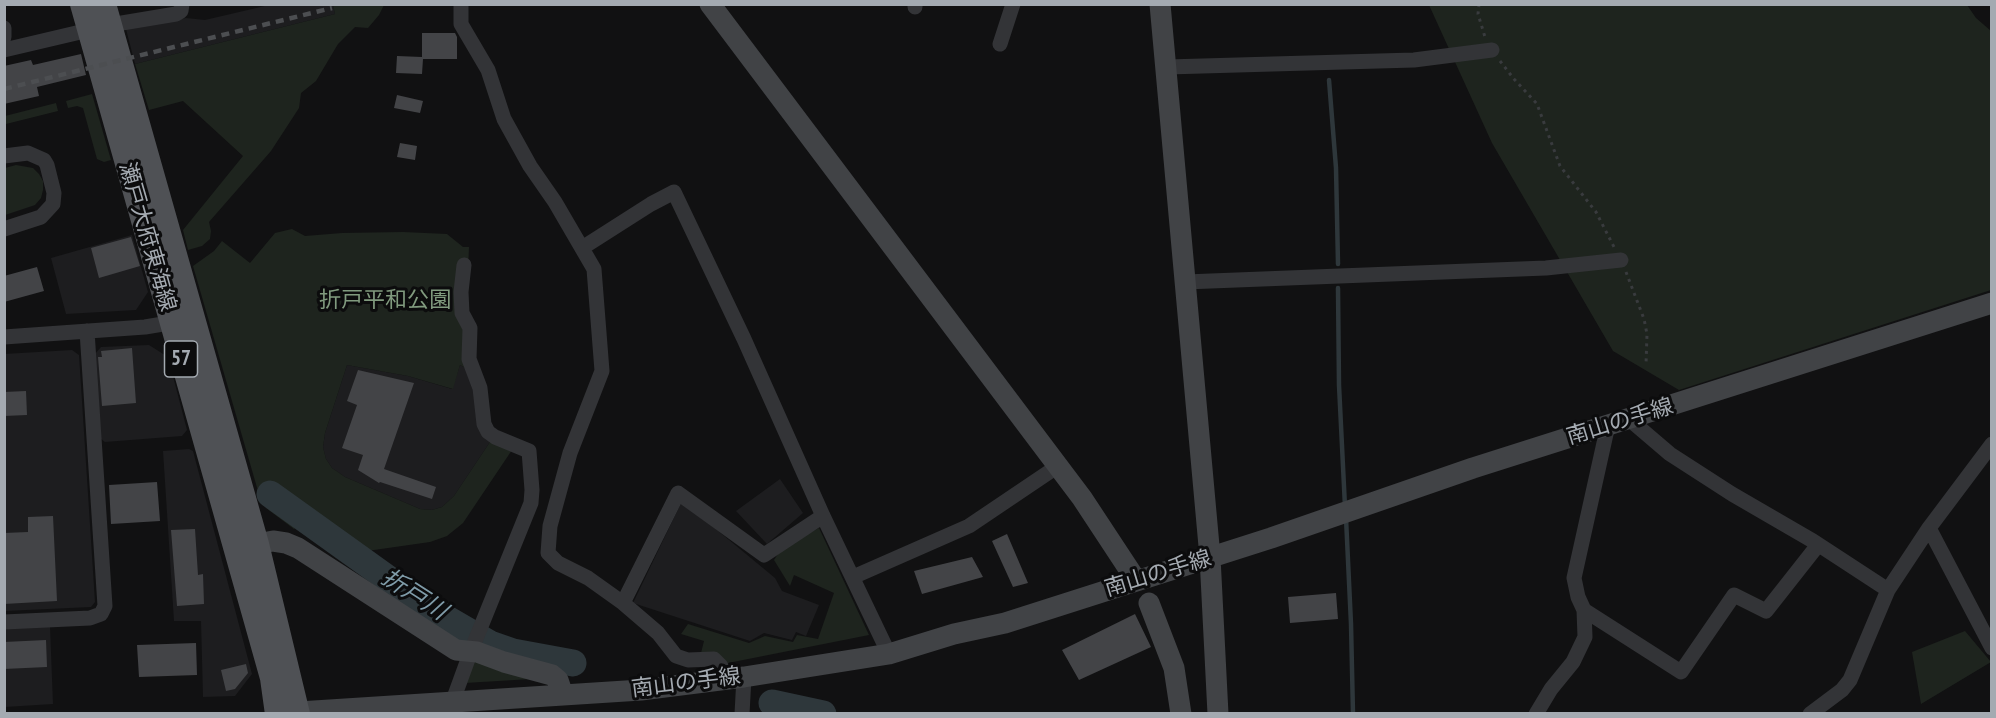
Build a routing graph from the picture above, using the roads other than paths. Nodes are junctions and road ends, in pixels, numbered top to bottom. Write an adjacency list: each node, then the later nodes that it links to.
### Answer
1 (82, 4): 7 (main road, 瀬戸大府東海線 / 57)
2 (182, 4): 7 (street)
3 (461, 4): 18 (street)
4 (710, 4): 29 (street)
5 (1013, 4): 10 (street)
6 (1160, 4): 13 (street)
7 (101, 20): 11 (street); 23 (main road, 瀬戸大府東海線 / 57)
8 (4, 28): 9 (street)
9 (4, 37)
10 (1000, 44)
11 (4, 50)
12 (1491, 50): 13 (street)
13 (1167, 67): 21 (street)
14 (4, 156): 16 (street)
15 (4, 223): 16 (street)
16 (22, 223): 17 (street)
17 (4, 229)
18 (582, 248): 31 (street); 32 (street)
19 (1621, 260): 21 (street)
20 (464, 265): 30 (street)
21 (1185, 282): 36 (street)
22 (1992, 303): 26 (street, 南山の手線)
23 (182, 321): 24 (street); 34 (main road, 瀬戸大府東海線 / 57); 50 (main road, 瀬戸大府東海線 / 57)
24 (87, 332): 25 (street); 43 (street)
25 (4, 337)
26 (1629, 419): 27 (street, 南山の手線); 35 (street)
27 (1608, 425): 36 (street, 南山の手線); 42 (street)
28 (1992, 444): 33 (street)
29 (1058, 466): 37 (street); 38 (street)
30 (531, 503): 32 (street); 44 (street)
31 (824, 516): 37 (street); 40 (street)
32 (550, 526): 40 (street)
33 (1929, 528): 39 (street); 45 (street)
34 (257, 544): 44 (street); 50 (main road, 瀬戸大府東海線 / 57)
35 (1818, 545): 39 (street); 42 (street)
36 (1210, 557): 38 (street, 南山の手線); 53 (street)
37 (853, 577): 46 (street)
38 (1136, 580): 46 (street, 南山の手線)
39 (1888, 590): 55 (street)
40 (623, 603): 47 (street)
41 (1149, 603): 52 (street)
42 (1584, 610): 54 (street)
43 (4, 622)
44 (472, 648): 48 (street); 49 (street)
45 (1992, 648)
46 (889, 654): 47 (street, 南山の手線)
47 (734, 678): 48 (street, 南山の手線); 51 (street)
48 (562, 695): 49 (street, 南山の手線)
49 (450, 708): 50 (street, 南山の手線)
50 (290, 713)
51 (742, 714)
52 (1181, 714)
53 (1218, 714)
54 (1536, 714)
55 (1810, 714)

